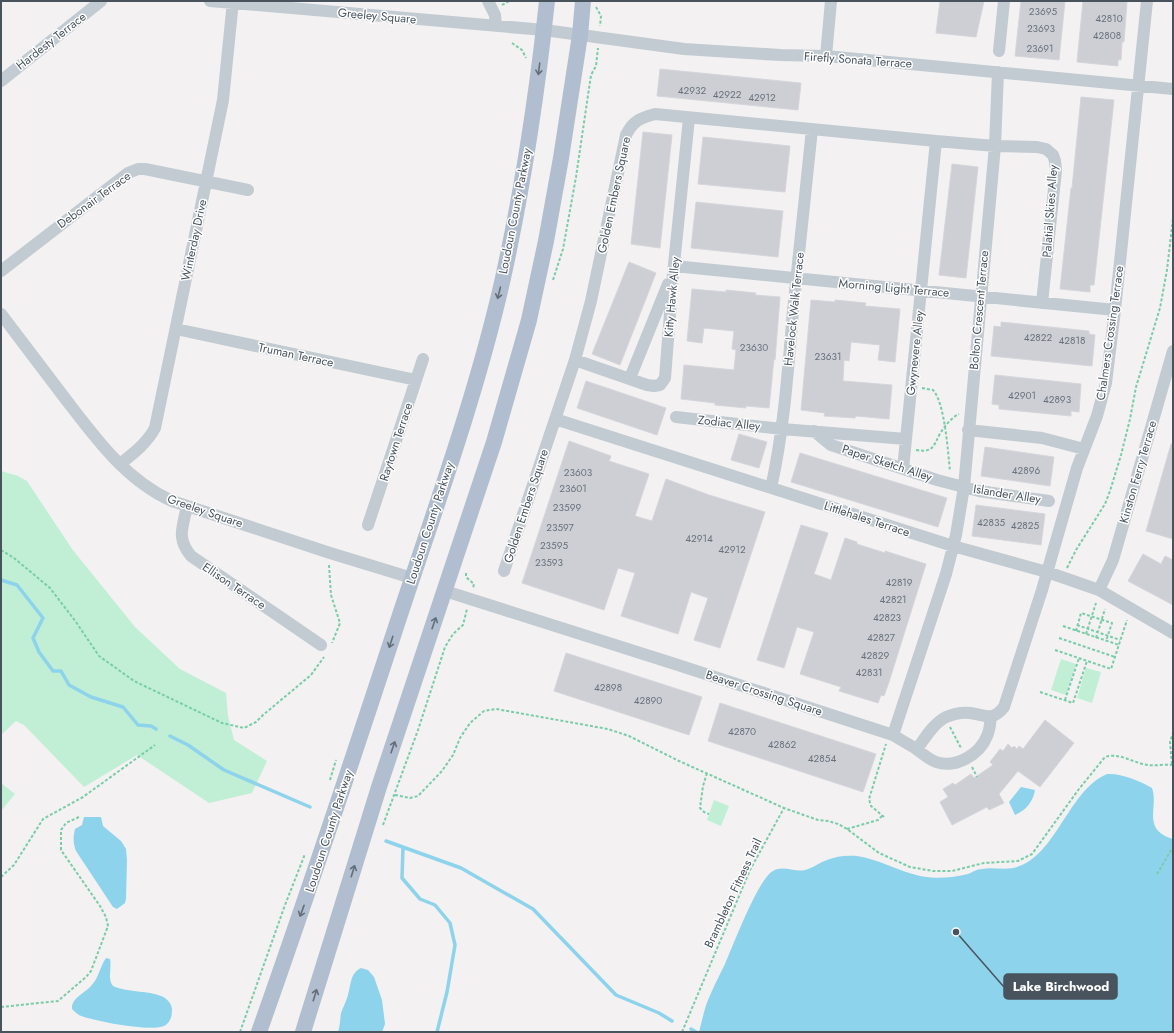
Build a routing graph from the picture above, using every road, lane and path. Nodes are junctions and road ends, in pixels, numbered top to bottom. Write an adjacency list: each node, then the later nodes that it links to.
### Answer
1 (101, 1): 18 (street, Hardesty Terrace)
2 (210, 1): 9 (street, Greeley Square)
3 (488, 1): 10 (street)
4 (547, 1): 11 (main road, Loudoun County Parkway)
5 (583, 1): 12 (main road)
6 (831, 1): 15 (street)
7 (1004, 1): 14 (street)
8 (1147, 1): 19 (street, Chalmers Crossing Terrace)
9 (233, 2): 10 (street, Greeley Square); 25 (street, Winterday Drive)
10 (496, 26): 11 (street, Greeley Square)
11 (544, 30): 12 (street, Firefly Sonata Terrace); 66 (main road, Loudoun County Parkway, one-way to 66)
12 (580, 35): 15 (street, Firefly Sonata Terrace); 68 (main road)
13 (512, 43): 16 (path)
14 (999, 52)
15 (826, 56): 17 (street, Firefly Sonata Terrace)
16 (527, 63)
17 (998, 72): 19 (street, Firefly Sonata Terrace); 24 (street, Bolton Crescent Terrace)
18 (1, 81)
19 (1138, 86): 20 (street, Firefly Sonata Terrace); 34 (street, Chalmers Crossing Terrace)
20 (1173, 89)
21 (690, 118): 22 (street, Golden Embers Square); 28 (street, Kitty Hawk Alley); 39 (street, Golden Embers Square)
22 (812, 129): 23 (street, Golden Embers Square); 30 (street, Havelock Walk Terrace)
23 (936, 141): 24 (street, Golden Embers Square); 31 (street, Gwynevere Alley)
24 (995, 146): 32 (street, Bolton Crescent Terrace); 33 (street, Palatial Skies Alley)
25 (206, 182): 26 (street, Debonair Terrace); 29 (street, Debonair Terrace); 36 (street, Winterday Drive)
26 (248, 190)
27 (1173, 218): 63 (path)
28 (673, 270): 30 (street, Morning Light Terrace); 40 (street); 40 (street, Kitty Hawk Alley)
29 (1, 271)
30 (796, 280): 31 (street, Morning Light Terrace); 46 (street, Havelock Walk Terrace)
31 (921, 290): 32 (street, Morning Light Terrace); 42 (street, Gwynevere Alley)
32 (981, 297): 33 (street, Morning Light Terrace); 43 (street, Bolton Crescent Terrace)
33 (1042, 303): 34 (street, Morning Light Terrace)
34 (1115, 310): 51 (street, Chalmers Crossing Terrace)
35 (1, 314): 52 (street, Greeley Square)
36 (176, 329): 41 (street, Truman Terrace); 52 (street, Winterday Drive)
37 (1173, 351): 67 (street, Kinston Ferry Terrace)
38 (423, 359): 41 (street, Raytown Terrace)
39 (575, 360): 40 (street, Kitty Hawk Alley); 45 (street, Golden Embers Square)
40 (630, 378)
41 (416, 380): 59 (street, Raytown Terrace)
42 (911, 387): 47 (path); 50 (street, Gwynevere Alley)
43 (970, 414): 47 (path); 48 (street, Bolton Crescent Terrace)
44 (676, 417): 46 (street, Zodiac Alley)
45 (555, 419): 56 (street, Littlehales Terrace); 64 (street, Golden Embers Square)
46 (782, 428): 49 (street, Zodiac Alley); 56 (street, Havelock Walk Terrace)
47 (945, 428): 50 (path); 54 (path)
48 (968, 430): 51 (street); 55 (street, Bolton Crescent Terrace)
49 (814, 431): 50 (street, Zodiac Alley); 53 (street, Paper Sketch Alley)
50 (909, 444): 53 (street, Gwynevere Alley)
51 (1084, 449): 65 (street, Chalmers Crossing Terrace)
52 (120, 464): 58 (street, Greeley Square)
53 (903, 469): 55 (street, Paper Sketch Alley)
54 (951, 477)
55 (964, 487): 57 (street, Islander Alley); 60 (street, Bolton Crescent Terrace)
56 (771, 488): 60 (street, Littlehales Terrace)
57 (1049, 501)
58 (187, 506): 62 (street, Greeley Square); 87 (street, Ellison Terrace)
59 (368, 525)
60 (953, 546): 65 (street, Littlehales Terrace); 97 (street)
61 (1, 550): 87 (path)
62 (330, 553): 66 (street, Greeley Square); 87 (path)
63 (1067, 569)
64 (504, 571)
65 (1048, 572): 67 (street, Littlehales Terrace); 94 (street, Chalmers Crossing Terrace)
66 (412, 578): 118 (main road, Loudoun County Parkway, one-way to 118)
67 (1099, 590): 79 (street, Littlehales Terrace)
68 (445, 591): 97 (street, Beaver Crossing Square); 119 (main road, one-way to 68)
69 (1096, 603): 71 (path)
70 (1105, 609): 72 (path)
71 (1092, 616): 72 (path); 74 (path); 76 (path)
72 (1102, 620): 78 (path); 81 (path)
73 (1127, 620): 84 (path)
74 (1077, 625): 76 (path); 77 (path)
75 (1063, 626): 77 (path)
76 (1088, 629): 78 (path); 80 (path)
77 (1076, 630): 80 (path)
78 (1098, 632): 81 (path); 83 (path)
79 (1173, 633)
80 (1086, 634): 83 (path)
81 (1108, 636): 84 (path); 85 (path)
82 (1059, 638): 89 (path)
83 (1096, 638): 85 (path)
84 (1120, 640): 86 (path)
85 (1106, 641): 86 (path)
86 (1119, 645): 89 (path)
87 (326, 649)
88 (1055, 650): 90 (path)
89 (1115, 657): 91 (path)
90 (1079, 658): 91 (path); 93 (path)
91 (1087, 661): 93 (path)
92 (1040, 692): 93 (path)
93 (1065, 700)
94 (990, 717): 99 (street); 99 (street, Beaver Crossing Square)
95 (948, 724): 100 (path)
96 (1173, 733): 102 (path)
97 (890, 738): 99 (street, Beaver Crossing Square); 111 (path)
98 (155, 745): 115 (path)
99 (917, 749)
100 (963, 751)
101 (336, 760): 106 (path)
102 (1173, 765): 111 (path)
103 (971, 766): 105 (path)
104 (707, 773): 107 (path); 108 (path); 109 (path)
105 (977, 777)
106 (329, 782)
107 (395, 795)
108 (784, 808): 111 (path); 120 (path, Brambleton Fitness Trail)
109 (709, 814)
110 (79, 817): 116 (path)
111 (847, 829)
112 (1173, 847): 114 (path)
113 (307, 848): 117 (path)
114 (1157, 874)
115 (1, 877)
116 (1, 1007)
117 (240, 1032)
118 (260, 1032)
119 (303, 1032)
120 (682, 1032)

